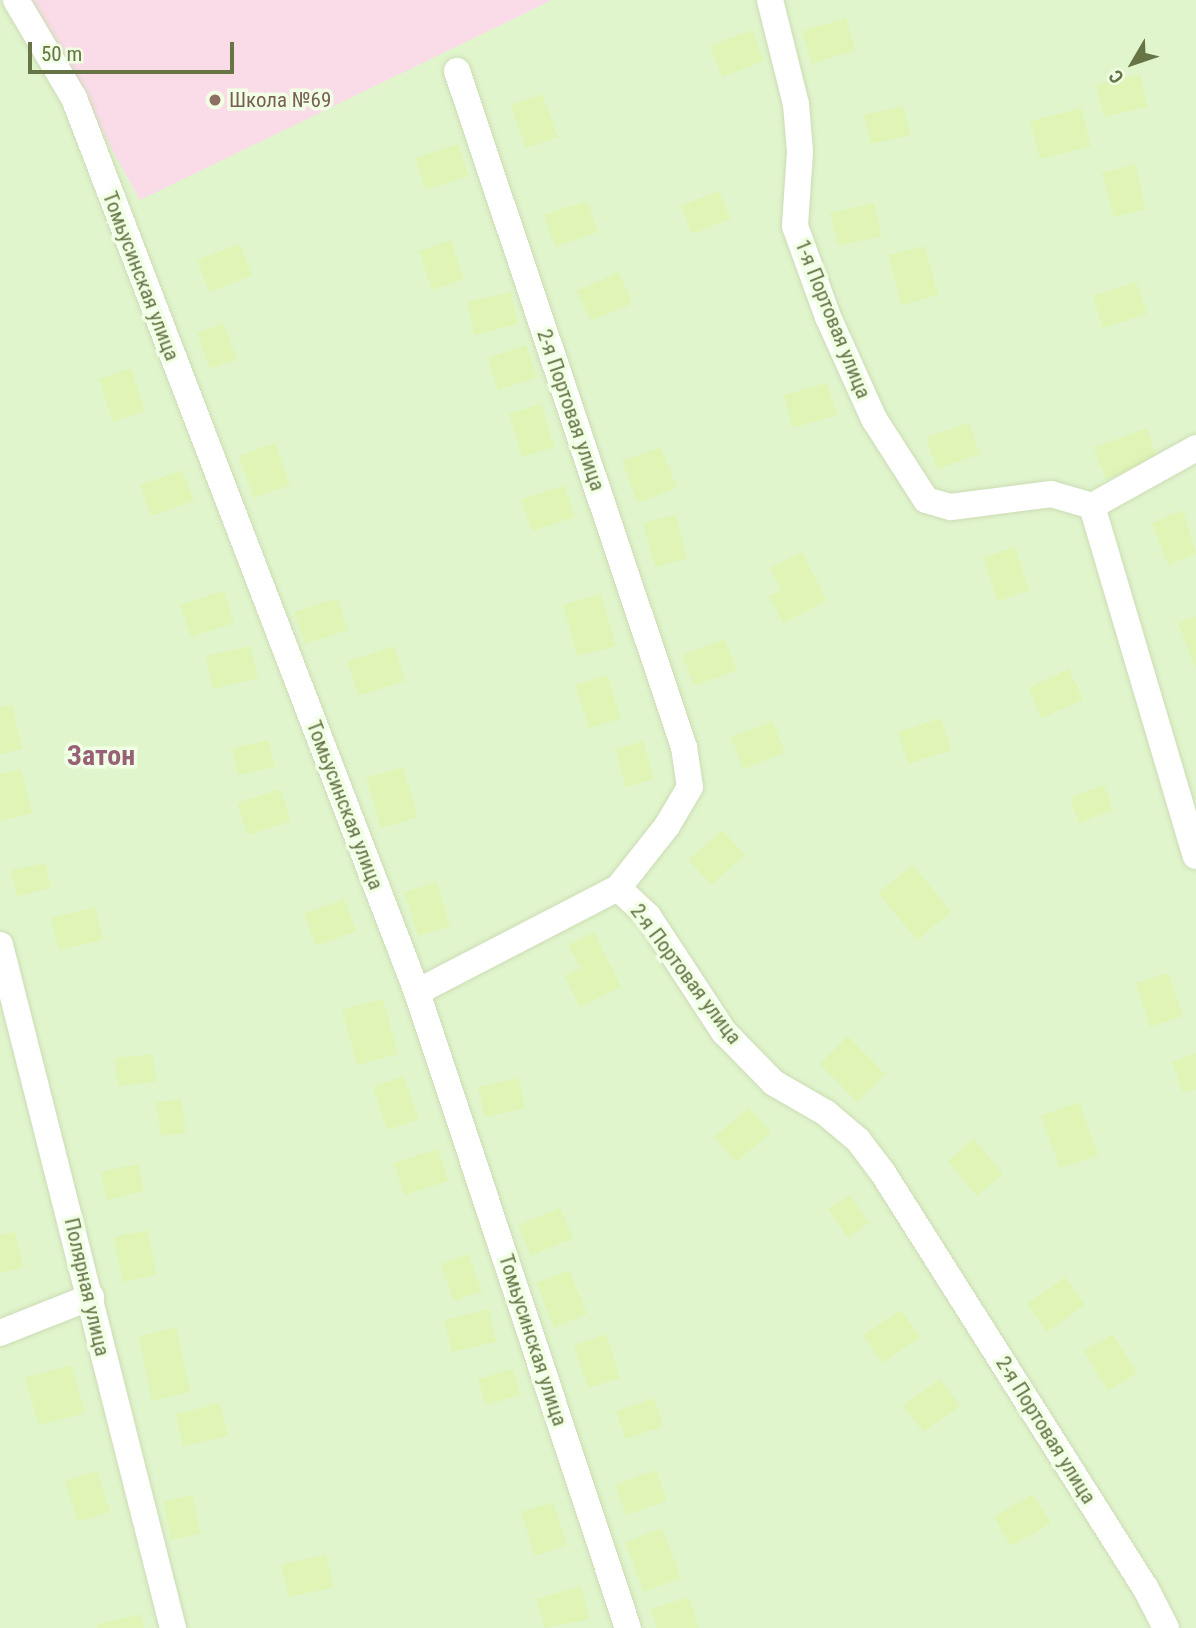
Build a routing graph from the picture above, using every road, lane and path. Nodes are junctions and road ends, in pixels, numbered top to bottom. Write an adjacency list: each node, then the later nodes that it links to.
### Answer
1 (16, 0): 9 (street, Томьусинская улица)
2 (770, 0): 5 (street, 1-я Портовая улица)
3 (457, 71): 7 (street, 2-я Портовая улица)
4 (1196, 447): 5 (street)
5 (1092, 506): 6 (street)
6 (1196, 856)
7 (618, 888): 9 (street); 14 (street, 2-я Портовая улица)
8 (0, 945): 10 (street, Полярная улица)
9 (418, 992): 13 (street, Томьусинская улица)
10 (91, 1297): 11 (street); 12 (street, Полярная улица)
11 (0, 1333)
12 (173, 1628)
13 (628, 1628)
14 (1166, 1628)

